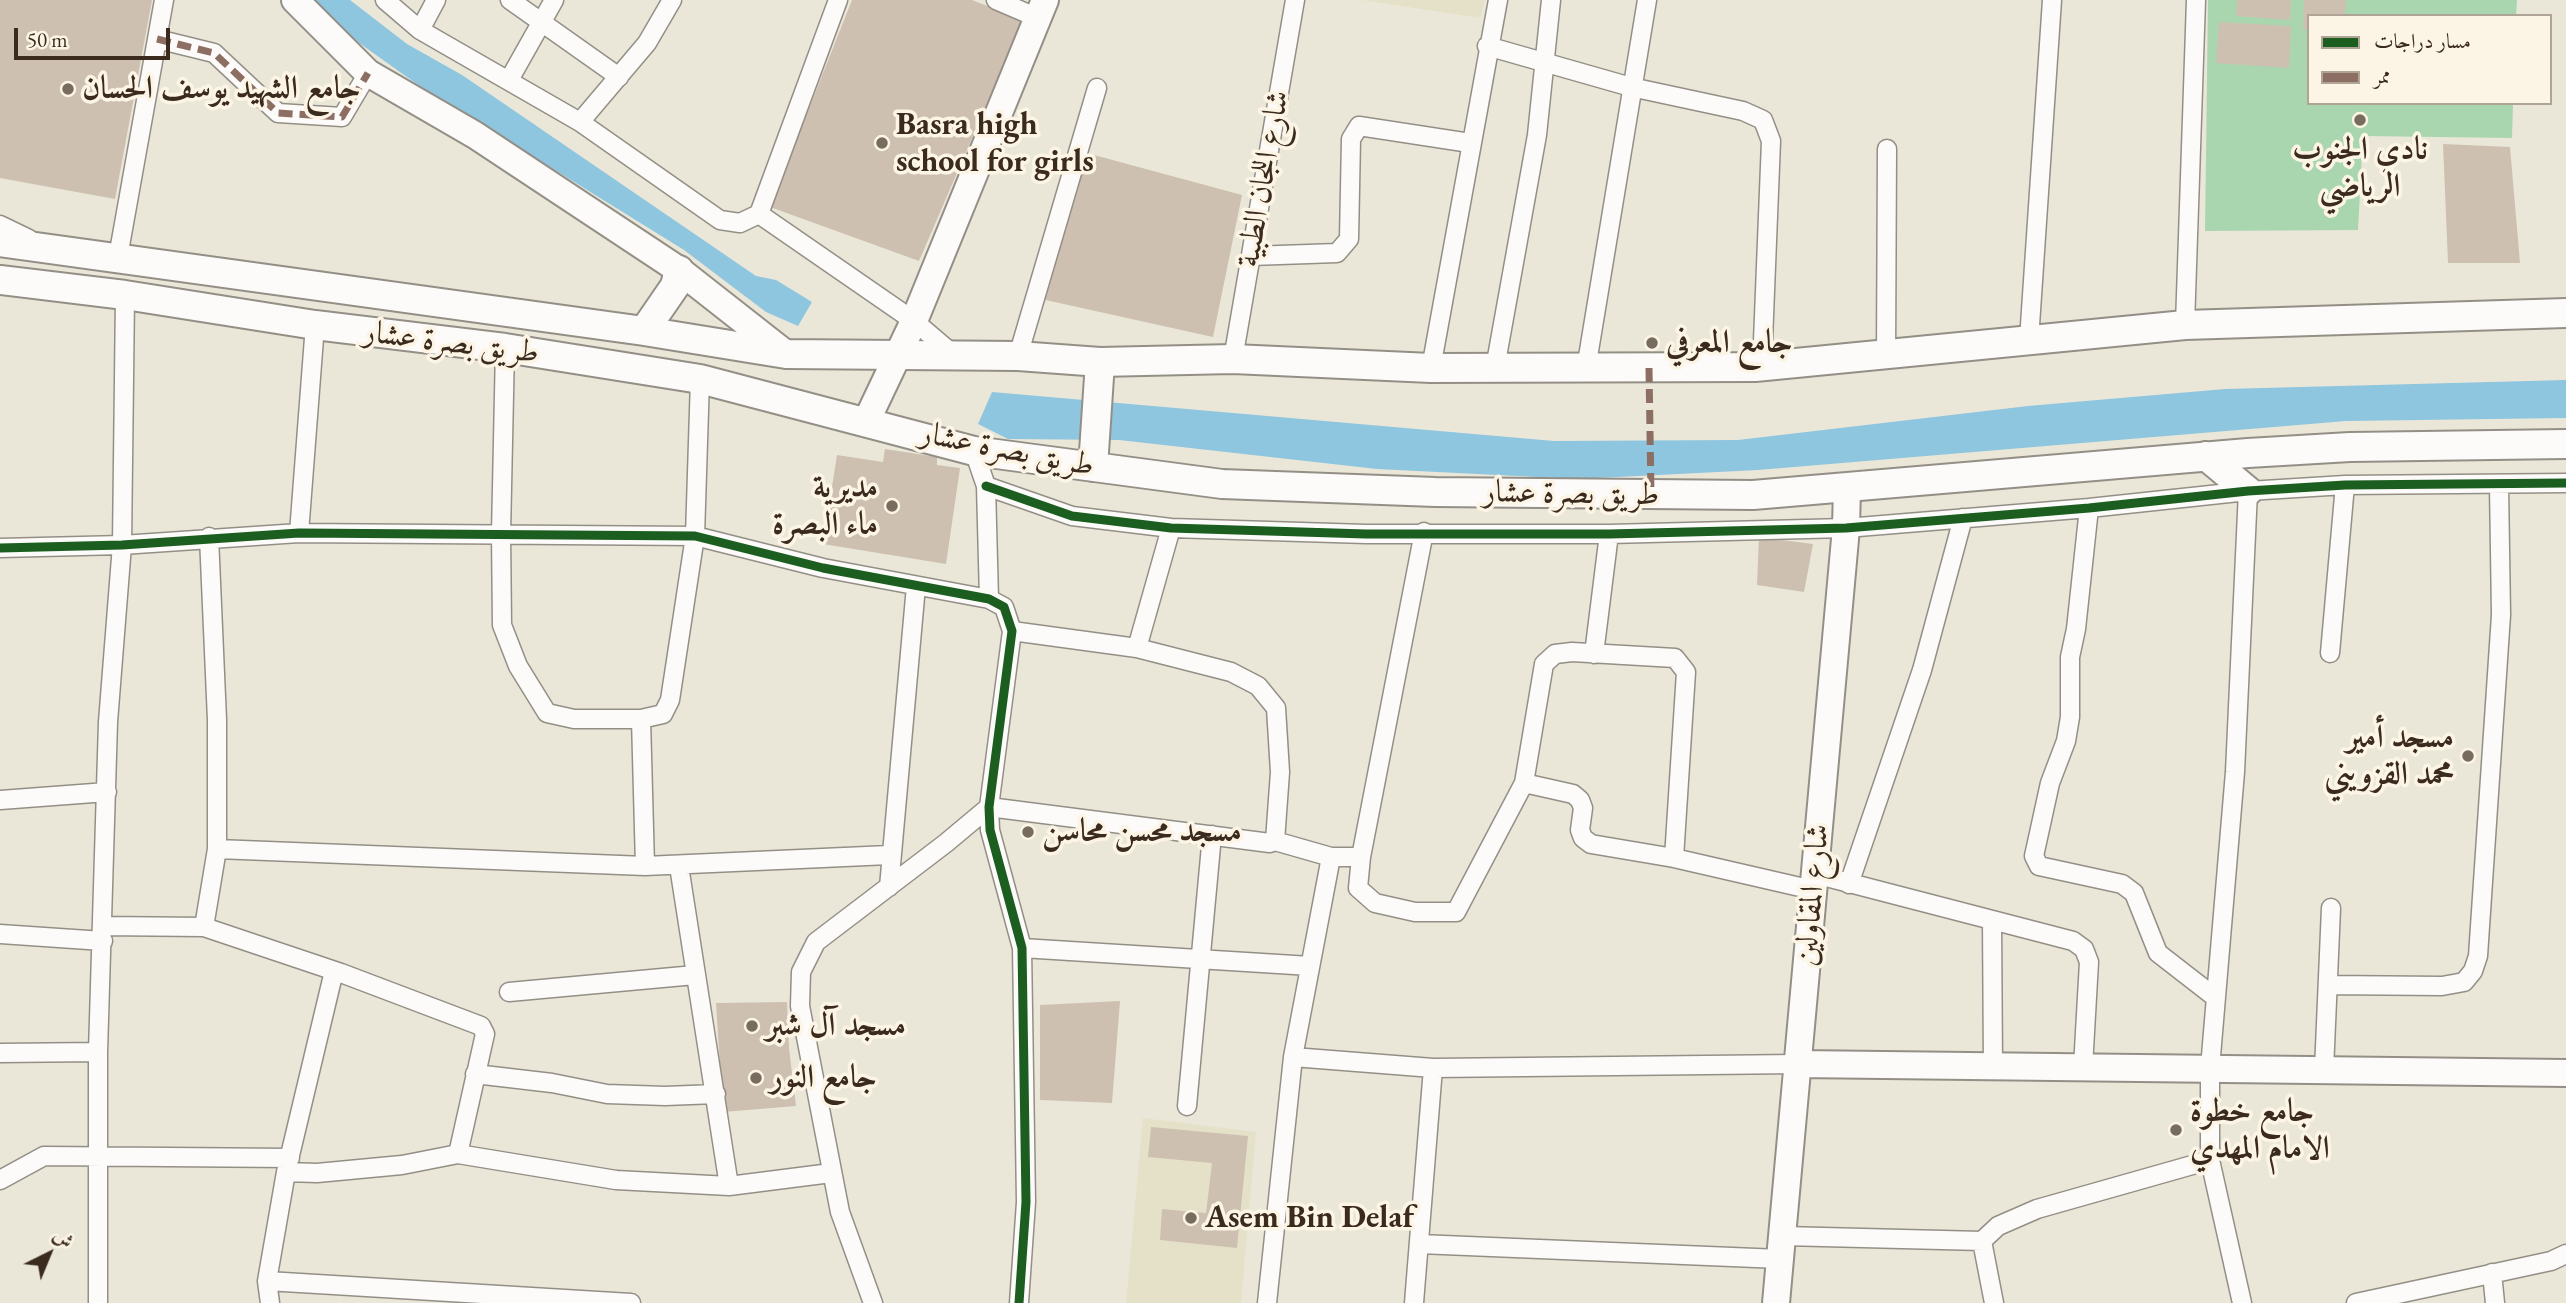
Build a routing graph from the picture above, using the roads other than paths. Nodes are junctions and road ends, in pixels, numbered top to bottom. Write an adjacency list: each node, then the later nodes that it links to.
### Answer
1 (164, 0): 19 (street)
2 (295, 0): 22 (street)
3 (385, 0): 18 (street)
4 (436, 0): 18 (street)
5 (510, 0): 17 (street)
6 (554, 0): 17 (street)
7 (672, 0): 23 (street)
8 (838, 0): 30 (street)
9 (996, 0): 16 (street)
10 (1295, 0): 34 (street, شارع اللجان الطبية)
11 (1498, 0): 20 (street)
12 (1551, 0): 21 (street)
13 (1647, 0): 25 (street)
14 (2052, 0): 44 (street)
15 (2196, 0): 41 (street)
16 (1042, 9): 40 (street)
17 (542, 21): 23 (street); 24 (street)
18 (419, 30): 24 (street)
19 (157, 39): 22 (street); 35 (street)
20 (1487, 46): 21 (street); 28 (street)
21 (1544, 62): 25 (street); 54 (street)
22 (368, 73): 36 (street)
23 (620, 76): 27 (street)
24 (509, 80): 27 (street)
25 (1632, 87): 52 (street); 55 (street)
26 (1097, 88): 48 (street)
27 (580, 122): 30 (street)
28 (1470, 143): 34 (street); 53 (street)
29 (1886, 149): 49 (street)
30 (759, 214): 40 (street)
31 (0, 225): 33 (street)
32 (0, 243): 33 (main road)
33 (44, 247): 35 (main road)
34 (1251, 256): 51 (street, شارع اللجان الطبية)
35 (118, 257): 43 (main road)
36 (679, 270): 43 (main road); 46 (street)
37 (0, 280): 38 (main road, طريق بصرة عشار)
38 (125, 295): 42 (main road, طريق بصرة عشار); 79 (street)
39 (2566, 313): 41 (main road)
40 (914, 321): 47 (street); 50 (street)
41 (2185, 325): 44 (main road)
42 (315, 326): 45 (main road, طريق بصرة عشار); 74 (street)
43 (644, 331): 46 (main road)
44 (2029, 340): 49 (main road)
45 (505, 348): 57 (main road, طريق بصرة عشار); 75 (street)
46 (786, 354): 47 (main road)
47 (897, 355): 50 (main road); 58 (street)
48 (1018, 356): 50 (main road); 56 (main road)
49 (1886, 356): 52 (main road)
50 (955, 357)
51 (1233, 359): 53 (main road); 56 (main road)
52 (1762, 366): 55 (main road)
53 (1431, 368): 54 (main road)
54 (1495, 368): 55 (main road)
55 (1586, 369)
56 (1099, 372): 62 (main road)
57 (700, 379): 58 (main road, طريق بصرة عشار); 77 (street)
58 (866, 422): 60 (main road, طريق بصرة عشار)
59 (2566, 444): 61 (main road, طريق بصرة عشار)
60 (974, 451): 62 (main road, طريق بصرة عشار); 66 (street)
61 (2206, 456): 67 (main road, طريق بصرة عشار); 68 (main road)
62 (1093, 459): 67 (main road, طريق بصرة عشار)
63 (2566, 483): 65 (street)
64 (2344, 485): 65 (street); 68 (street); 85 (street)
65 (2499, 485): 114 (street)
66 (986, 486): 71 (street); 82 (street)
67 (1847, 486): 72 (street, شارع المقاولين)
68 (2248, 491): 69 (street); 116 (street)
69 (2089, 508): 70 (street); 116 (street)
70 (1963, 518): 72 (street); 102 (street)
71 (1171, 528): 73 (street); 84 (street)
72 (1846, 528): 76 (street); 101 (street, شارع المقاولين)
73 (1424, 532): 76 (street); 97 (street)
74 (299, 533): 75 (street); 78 (street)
75 (501, 534): 77 (street); 87 (street)
76 (1609, 534): 86 (street)
77 (695, 536): 81 (street); 87 (street)
78 (209, 537): 79 (street); 94 (street)
79 (122, 545): 80 (street); 89 (street)
80 (0, 548)
81 (916, 586): 82 (street); 95 (street)
82 (989, 599): 83 (street)
83 (1012, 631): 84 (street); 91 (street)
84 (1137, 648): 93 (street)
85 (2330, 653)
86 (1594, 654): 88 (street); 98 (street)
87 (641, 719): 99 (street)
88 (1524, 783): 97 (street); 98 (street)
89 (107, 792): 90 (street); 107 (street)
90 (0, 800)
91 (989, 807): 92 (street); 103 (street); 109 (street)
92 (1212, 835): 93 (street); 110 (street)
93 (1275, 841): 96 (street)
94 (217, 849): 99 (street); 106 (street)
95 (890, 855): 100 (street); 103 (street)
96 (1331, 857): 97 (street); 111 (street)
97 (1361, 857)
98 (1674, 858): 101 (street)
99 (645, 866): 100 (street)
100 (679, 866): 113 (street)
101 (1814, 882): 102 (street); 120 (street, شارع المقاولين)
102 (1849, 884): 105 (street)
103 (888, 887): 134 (street)
104 (2331, 908): 114 (street)
105 (1992, 921): 121 (street); 122 (street)
106 (204, 927): 107 (street); 112 (street)
107 (103, 933): 108 (street); 117 (street)
108 (0, 934)
109 (1022, 948): 110 (street); 147 (street)
110 (1201, 957): 111 (street); 129 (street)
111 (1310, 966): 119 (street)
112 (334, 971): 127 (street); 133 (street)
113 (695, 975): 115 (street); 128 (street)
114 (2328, 985): 125 (street)
115 (509, 992)
116 (2216, 999): 124 (street)
117 (98, 1052): 118 (street); 131 (street)
118 (0, 1053)
119 (1293, 1057): 123 (street); 148 (street)
120 (1798, 1064): 121 (street); 123 (street); 139 (street, شارع المقاولين)
121 (1993, 1066): 122 (street)
122 (2083, 1067): 124 (street)
123 (1433, 1068): 138 (street)
124 (2210, 1068): 125 (street); 132 (street)
125 (2324, 1070): 126 (street)
126 (2566, 1073)
127 (475, 1074): 128 (street); 130 (street)
128 (716, 1094): 136 (street)
129 (1187, 1106)
130 (458, 1154): 133 (street); 136 (street)
131 (96, 1155): 133 (street); 135 (street); 143 (street)
132 (2210, 1160): 137 (street); 152 (street)
133 (288, 1165): 142 (street)
134 (831, 1173): 136 (street); 146 (street)
135 (0, 1180)
136 (729, 1186)
137 (1982, 1241): 139 (street); 151 (street)
138 (1419, 1244): 139 (street); 149 (street)
139 (1782, 1247): 150 (street, شارع المقاولين)
140 (2566, 1254): 141 (street)
141 (2492, 1273): 153 (street); 154 (street)
142 (267, 1281): 144 (street); 145 (street)
143 (98, 1303)
144 (270, 1303)
145 (631, 1303)
146 (873, 1303)
147 (1019, 1303)
148 (1267, 1303)
149 (1414, 1303)
150 (1776, 1303)
151 (1994, 1303)
152 (2242, 1303)
153 (2356, 1303)
154 (2495, 1303)

